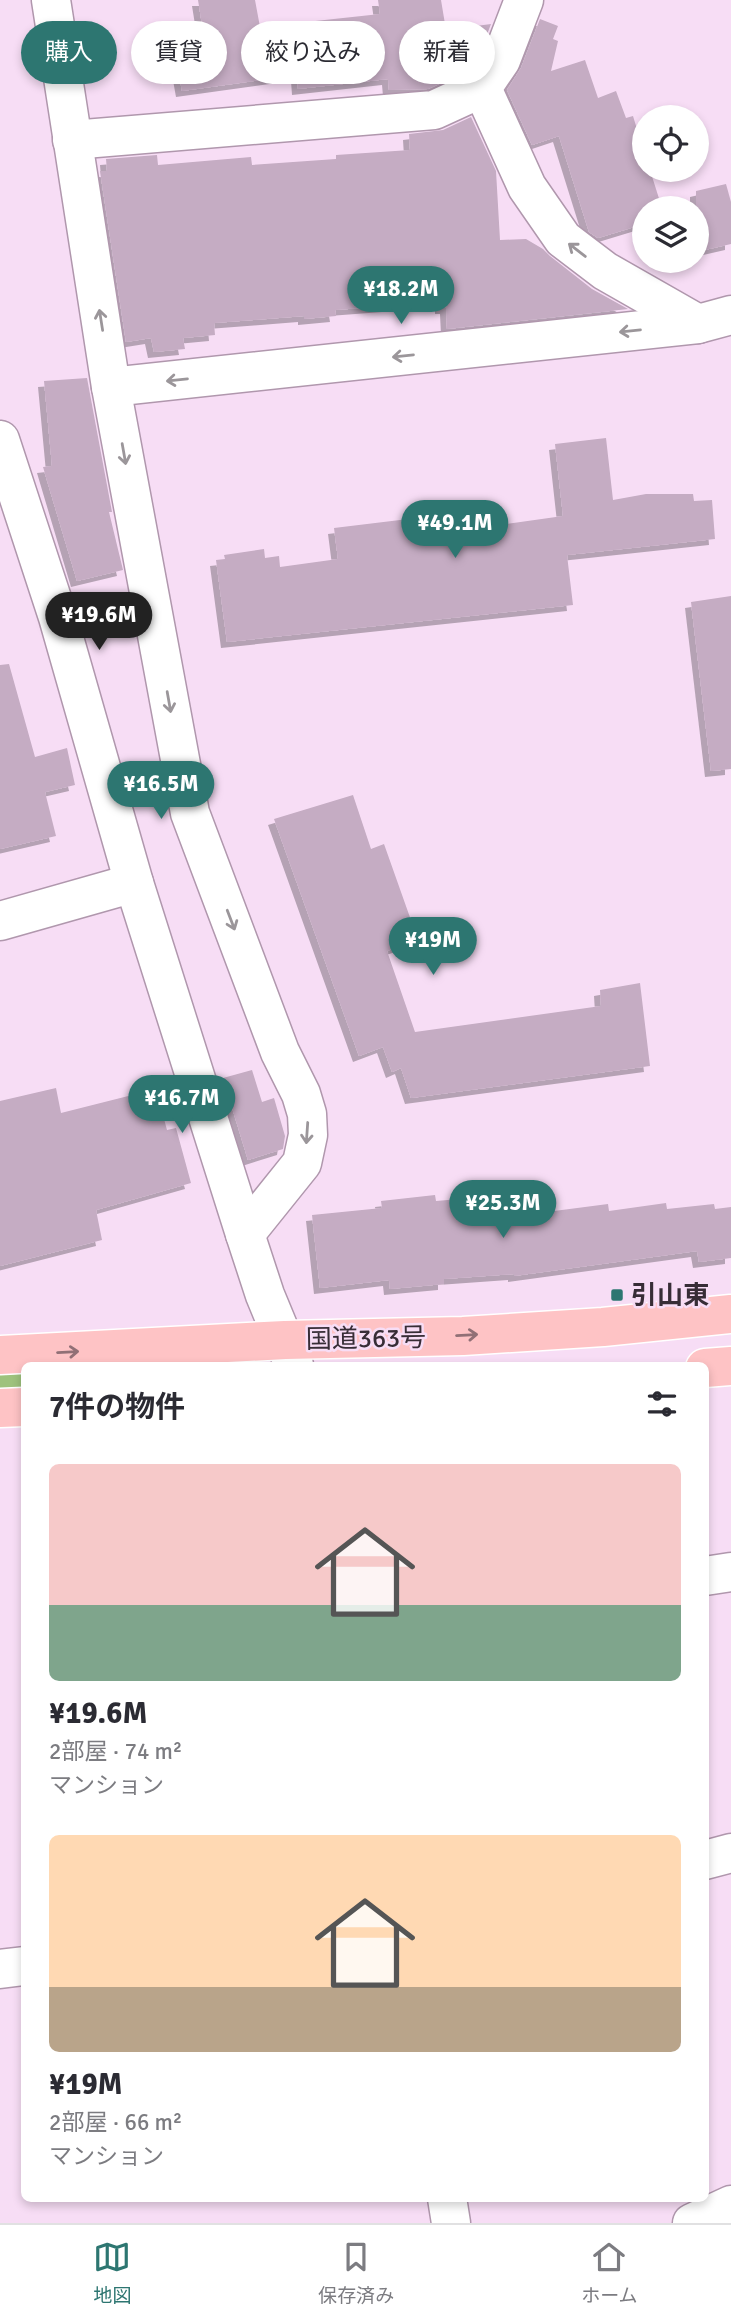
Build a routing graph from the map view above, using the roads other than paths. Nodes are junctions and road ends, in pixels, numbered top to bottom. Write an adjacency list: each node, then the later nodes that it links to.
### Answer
1 (51, 0): 4 (street)
2 (524, 0): 3 (street)
3 (482, 88): 4 (street); 5 (street, one-way to 3)
4 (72, 140): 6 (street, one-way to 4)
5 (714, 319): 6 (street, one-way to 6)
6 (111, 387): 10 (street, one-way to 10)
7 (0, 440): 8 (street)
8 (134, 883): 9 (street); 10 (street)
9 (0, 921)
10 (244, 1234): 12 (street)
11 (731, 1314): 12 (highway, 国道363号, one-way to 11)
12 (289, 1353): 13 (highway, 国道363号, one-way to 12)
13 (0, 1355)
14 (731, 1366): 15 (highway)
15 (709, 1368)
16 (21, 1407): 17 (highway)
17 (0, 1408)
18 (731, 1572): 19 (street)
19 (709, 1575)
20 (731, 1853): 21 (street)
21 (709, 1859)
22 (21, 1966): 23 (street)
23 (0, 1969)
24 (448, 2202): 26 (street)
25 (731, 2205): 27 (street)
26 (451, 2223)
27 (692, 2223)

